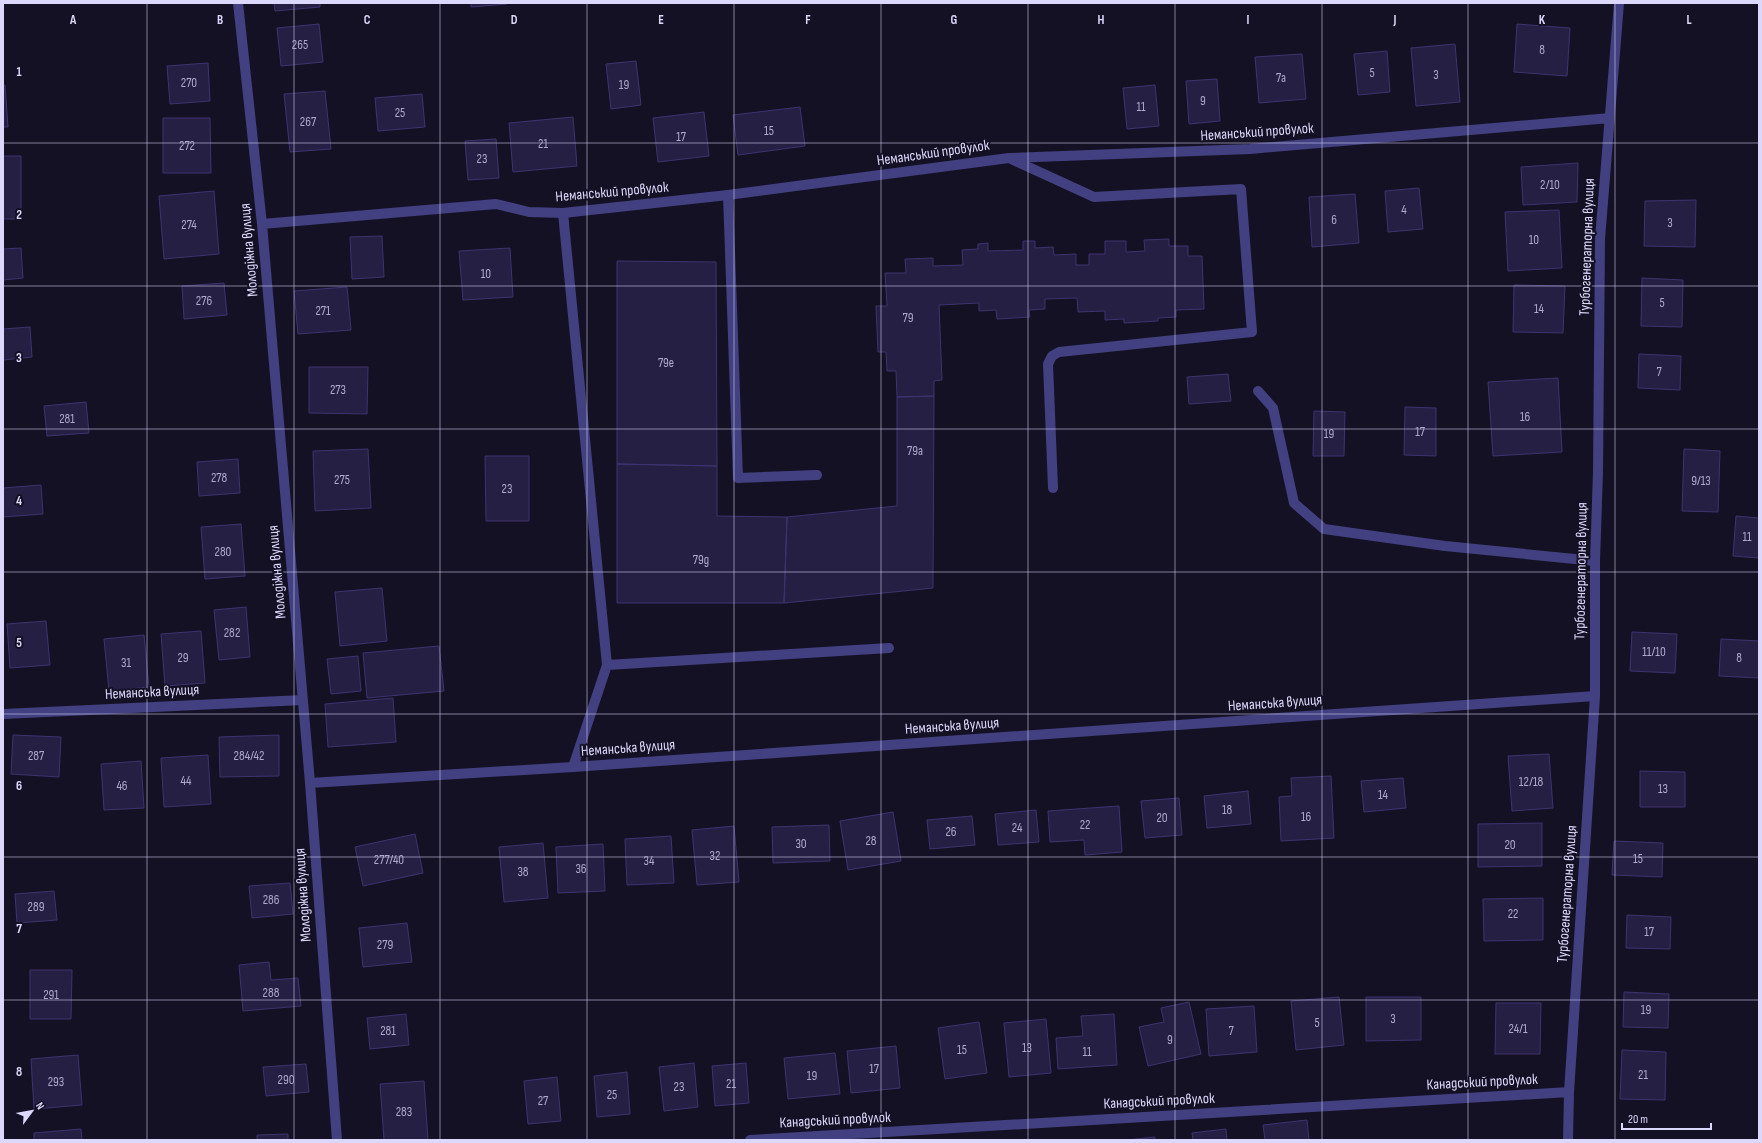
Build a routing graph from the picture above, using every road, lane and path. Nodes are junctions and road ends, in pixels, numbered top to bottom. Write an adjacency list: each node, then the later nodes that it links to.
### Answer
1 (238, 3): 7 (street, Молодіжна вулиця)
2 (1619, 3): 3 (street, Турбогенераторна вулиця)
3 (1610, 118): 4 (street, Неманський провулок); 11 (street, Турбогенераторна вулиця)
4 (1009, 158): 5 (street, Неманський провулок); 10 (street)
5 (728, 195): 6 (street, Неманський провулок); 9 (street)
6 (563, 213): 7 (street, Неманський провулок); 13 (street)
7 (262, 224): 15 (street, Молодіжна вулиця)
8 (1258, 392): 11 (street)
9 (817, 475)
10 (1053, 488)
11 (1594, 561): 14 (street, Турбогенераторна вулиця)
12 (889, 648): 13 (street)
13 (607, 665): 17 (street)
14 (1595, 696): 17 (street, Неманська вулиця); 19 (street, Турбогенераторна вулиця)
15 (303, 700): 16 (street, Неманська вулиця); 18 (street, Молодіжна вулиця)
16 (3, 714)
17 (572, 767): 18 (street, Неманська вулиця)
18 (310, 783): 20 (street, Молодіжна вулиця)
19 (1569, 1092): 21 (street, Канадський провулок); 22 (street, Турбогенераторна вулиця)
20 (336, 1140)
21 (750, 1140)
22 (1568, 1140)

